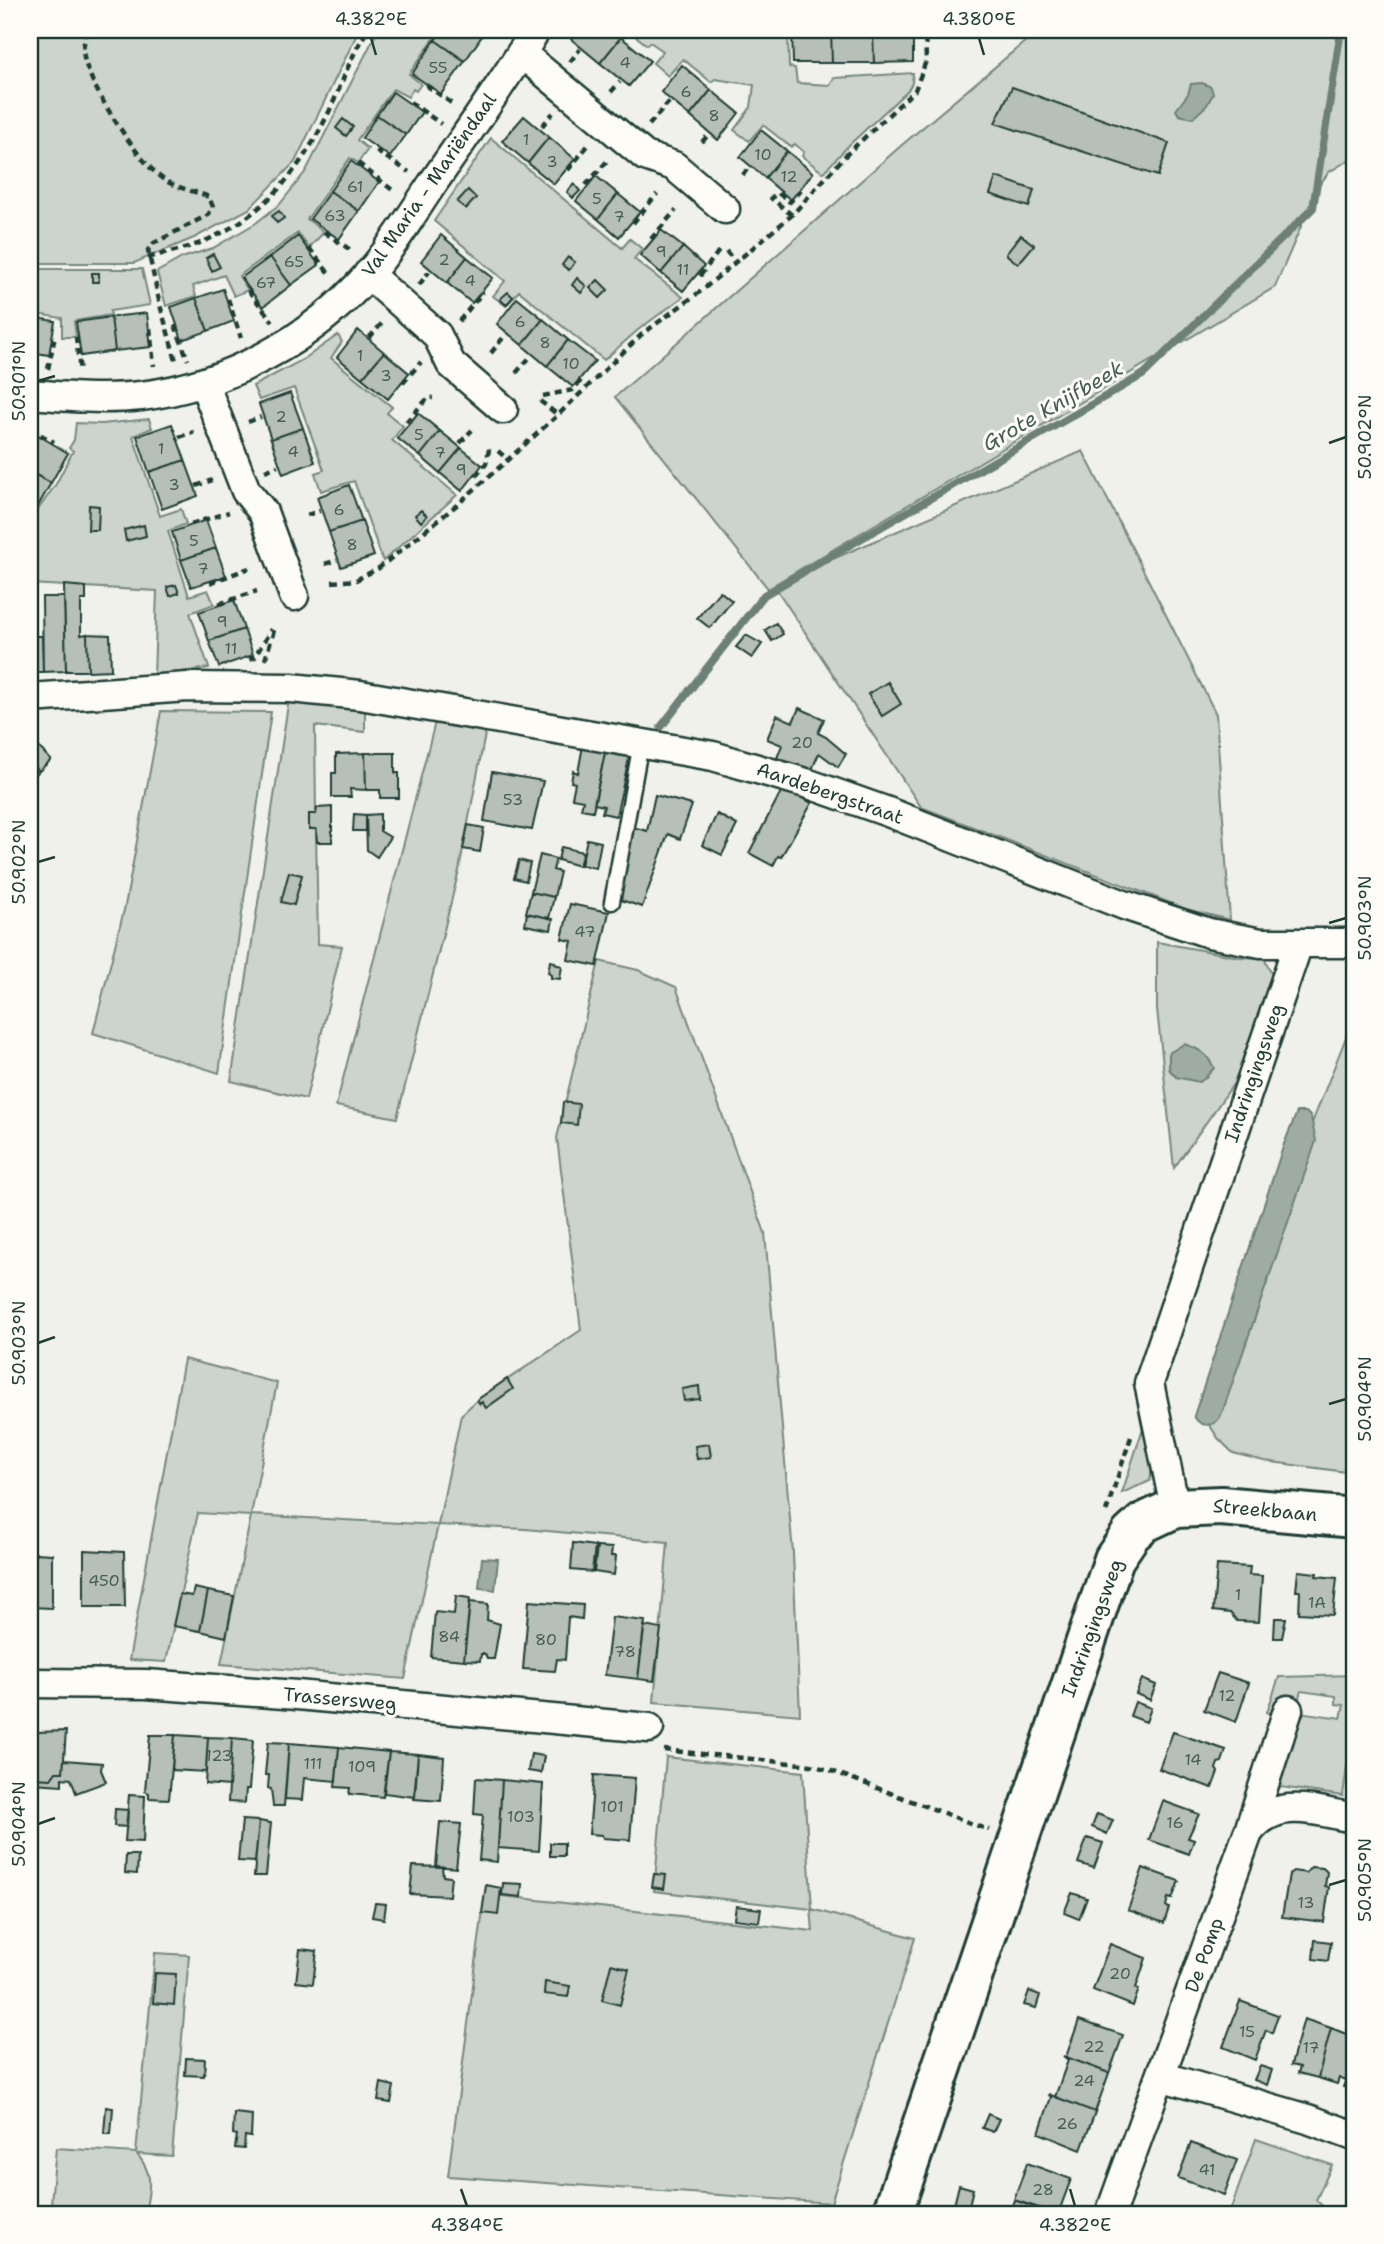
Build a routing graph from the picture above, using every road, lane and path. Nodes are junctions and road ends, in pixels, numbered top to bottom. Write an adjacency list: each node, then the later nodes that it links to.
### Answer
1 (87, 30): 35 (path)
2 (368, 30): 35 (path)
3 (925, 30): 29 (path)
4 (528, 41): 27 (street); 39 (street, Val Maria - Mariëndaal)
5 (425, 85): 8 (path)
6 (411, 102): 10 (path)
7 (669, 102): 12 (path)
8 (456, 106)
9 (555, 110): 11 (path)
10 (438, 122)
11 (542, 126)
12 (644, 132)
13 (709, 134): 15 (path)
14 (592, 141): 20 (path)
15 (702, 142)
16 (376, 151): 21 (path)
17 (611, 156): 23 (path)
18 (358, 163): 25 (path)
19 (748, 168): 22 (path)
20 (568, 170)
21 (409, 172)
22 (743, 175)
23 (586, 185)
24 (803, 188): 29 (path)
25 (395, 192)
26 (657, 194): 30 (path)
27 (725, 209)
28 (676, 210): 32 (path)
29 (792, 215): 36 (path)
30 (633, 223)
31 (324, 232): 34 (path)
32 (651, 239)
33 (309, 248): 37 (path)
34 (352, 251)
35 (148, 258): 61 (path)
36 (735, 262): 40 (path); 69 (path)
37 (325, 270)
38 (429, 272): 42 (path)
39 (368, 274): 62 (street, Val Maria - Mariëndaal); 68 (street)
40 (700, 276)
41 (248, 290): 46 (path)
42 (415, 290)
43 (483, 292): 47 (path)
44 (228, 299): 54 (path)
45 (387, 318): 53 (path)
46 (273, 323)
47 (457, 324)
48 (175, 325): 62 (path)
49 (150, 328): 57 (path)
50 (506, 334): 55 (path)
51 (55, 336): 59 (path)
52 (76, 337): 60 (path)
53 (369, 338)
54 (242, 339)
55 (491, 353)
56 (532, 355): 63 (path)
57 (153, 356)
58 (426, 356): 65 (path)
59 (49, 361)
60 (79, 362)
61 (177, 365)
62 (196, 372): 66 (street, Val Maria - Mariëndaal); 93 (street)
63 (516, 373)
64 (583, 378): 69 (path)
65 (404, 383)
66 (30, 394)
67 (433, 398): 70 (path)
68 (503, 409)
69 (558, 415): 79 (path)
70 (406, 422)
71 (30, 429): 75 (path)
72 (200, 430): 74 (path)
73 (471, 430): 76 (path)
74 (179, 438)
75 (54, 442)
76 (460, 443)
77 (490, 445): 80 (path)
78 (498, 451): 79 (path)
79 (506, 458): 91 (path)
80 (476, 476)
81 (217, 478): 82 (path)
82 (196, 486)
83 (320, 511): 85 (path)
84 (229, 512): 86 (path)
85 (307, 515)
86 (191, 524)
87 (337, 560): 88 (path)
88 (325, 564)
89 (249, 569): 90 (path)
90 (210, 583)
91 (332, 583)
92 (257, 591): 94 (path)
93 (294, 596)
94 (219, 604)
95 (239, 662): 96 (path)
96 (257, 687): 97 (street, Aardebergstraat); 98 (street, Aardebergstraat)
97 (30, 698)
98 (640, 743): 99 (lane); 101 (street, Aardebergstraat)
99 (612, 902)
100 (1354, 943): 101 (street, Aardebergstraat)
101 (1298, 944): 102 (street, Indringingsweg)
102 (1175, 1508): 103 (street, Streekbaan); 112 (street, Indringingsweg)
103 (1354, 1518)
104 (30, 1684): 106 (street, Trassersweg)
105 (1288, 1710): 109 (street, De Pomp)
106 (652, 1738): 108 (path)
107 (1354, 1818): 109 (street)
108 (997, 1832)
109 (1248, 1833): 110 (street, De Pomp)
110 (1160, 2076): 111 (street); 113 (street, De Pomp)
111 (1354, 2136)
112 (892, 2214)
113 (1110, 2214)

